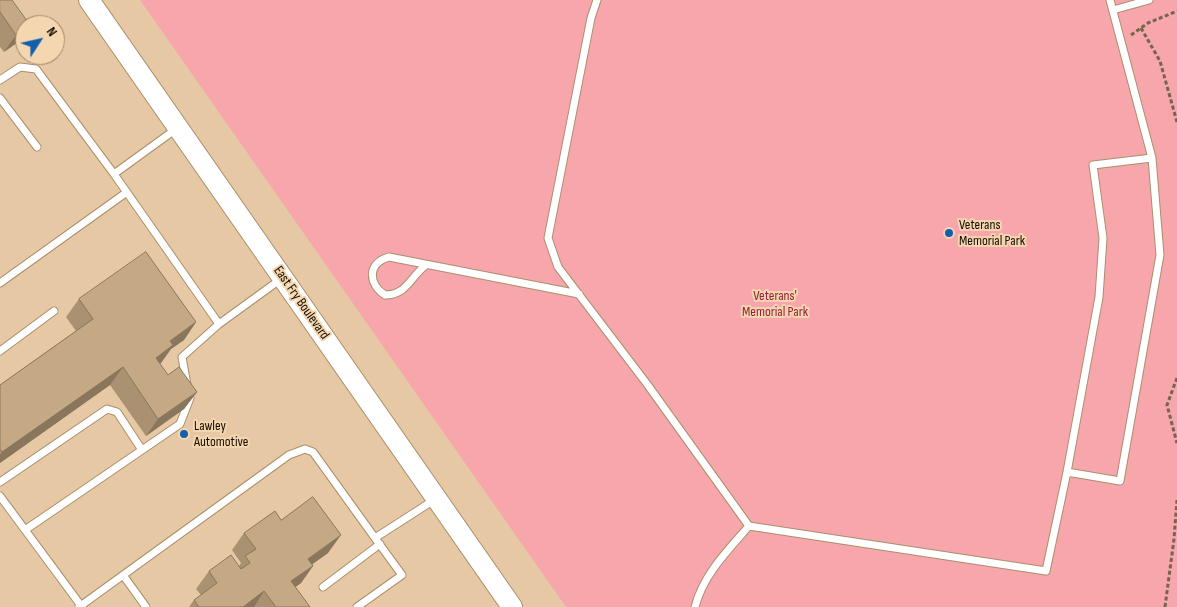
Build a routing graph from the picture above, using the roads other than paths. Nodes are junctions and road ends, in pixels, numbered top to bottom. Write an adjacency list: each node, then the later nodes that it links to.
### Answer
1 (89, 0): 8 (main road, East Fry Boulevard)
2 (597, 0): 16 (lane)
3 (1110, 0): 5 (lane)
4 (1148, 0): 5 (lane)
5 (1113, 10): 10 (lane)
6 (0, 80): 11 (lane)
7 (0, 98): 9 (lane)
8 (179, 127): 11 (lane); 14 (main road, East Fry Boulevard)
9 (37, 147)
10 (1152, 158): 21 (lane); 21 (lane)
11 (114, 174): 12 (lane)
12 (127, 192): 15 (lane); 18 (lane)
13 (426, 265): 13 (lane); 16 (lane)
14 (283, 277): 18 (lane); 24 (main road, East Fry Boulevard)
15 (0, 283)
16 (579, 294): 25 (lane)
17 (54, 311): 19 (lane)
18 (218, 324): 20 (lane)
19 (0, 351)
20 (142, 450): 22 (lane); 26 (lane)
21 (1067, 472): 25 (lane)
22 (0, 482)
23 (0, 496): 26 (lane)
24 (436, 498): 27 (lane); 33 (main road, East Fry Boulevard)
25 (749, 526): 34 (lane)
26 (25, 530): 30 (lane)
27 (377, 541): 28 (lane); 29 (lane); 32 (lane)
28 (123, 575): 30 (lane); 31 (lane)
29 (323, 587)
30 (81, 607)
31 (146, 607)
32 (356, 607)
33 (512, 607)
34 (695, 607)

